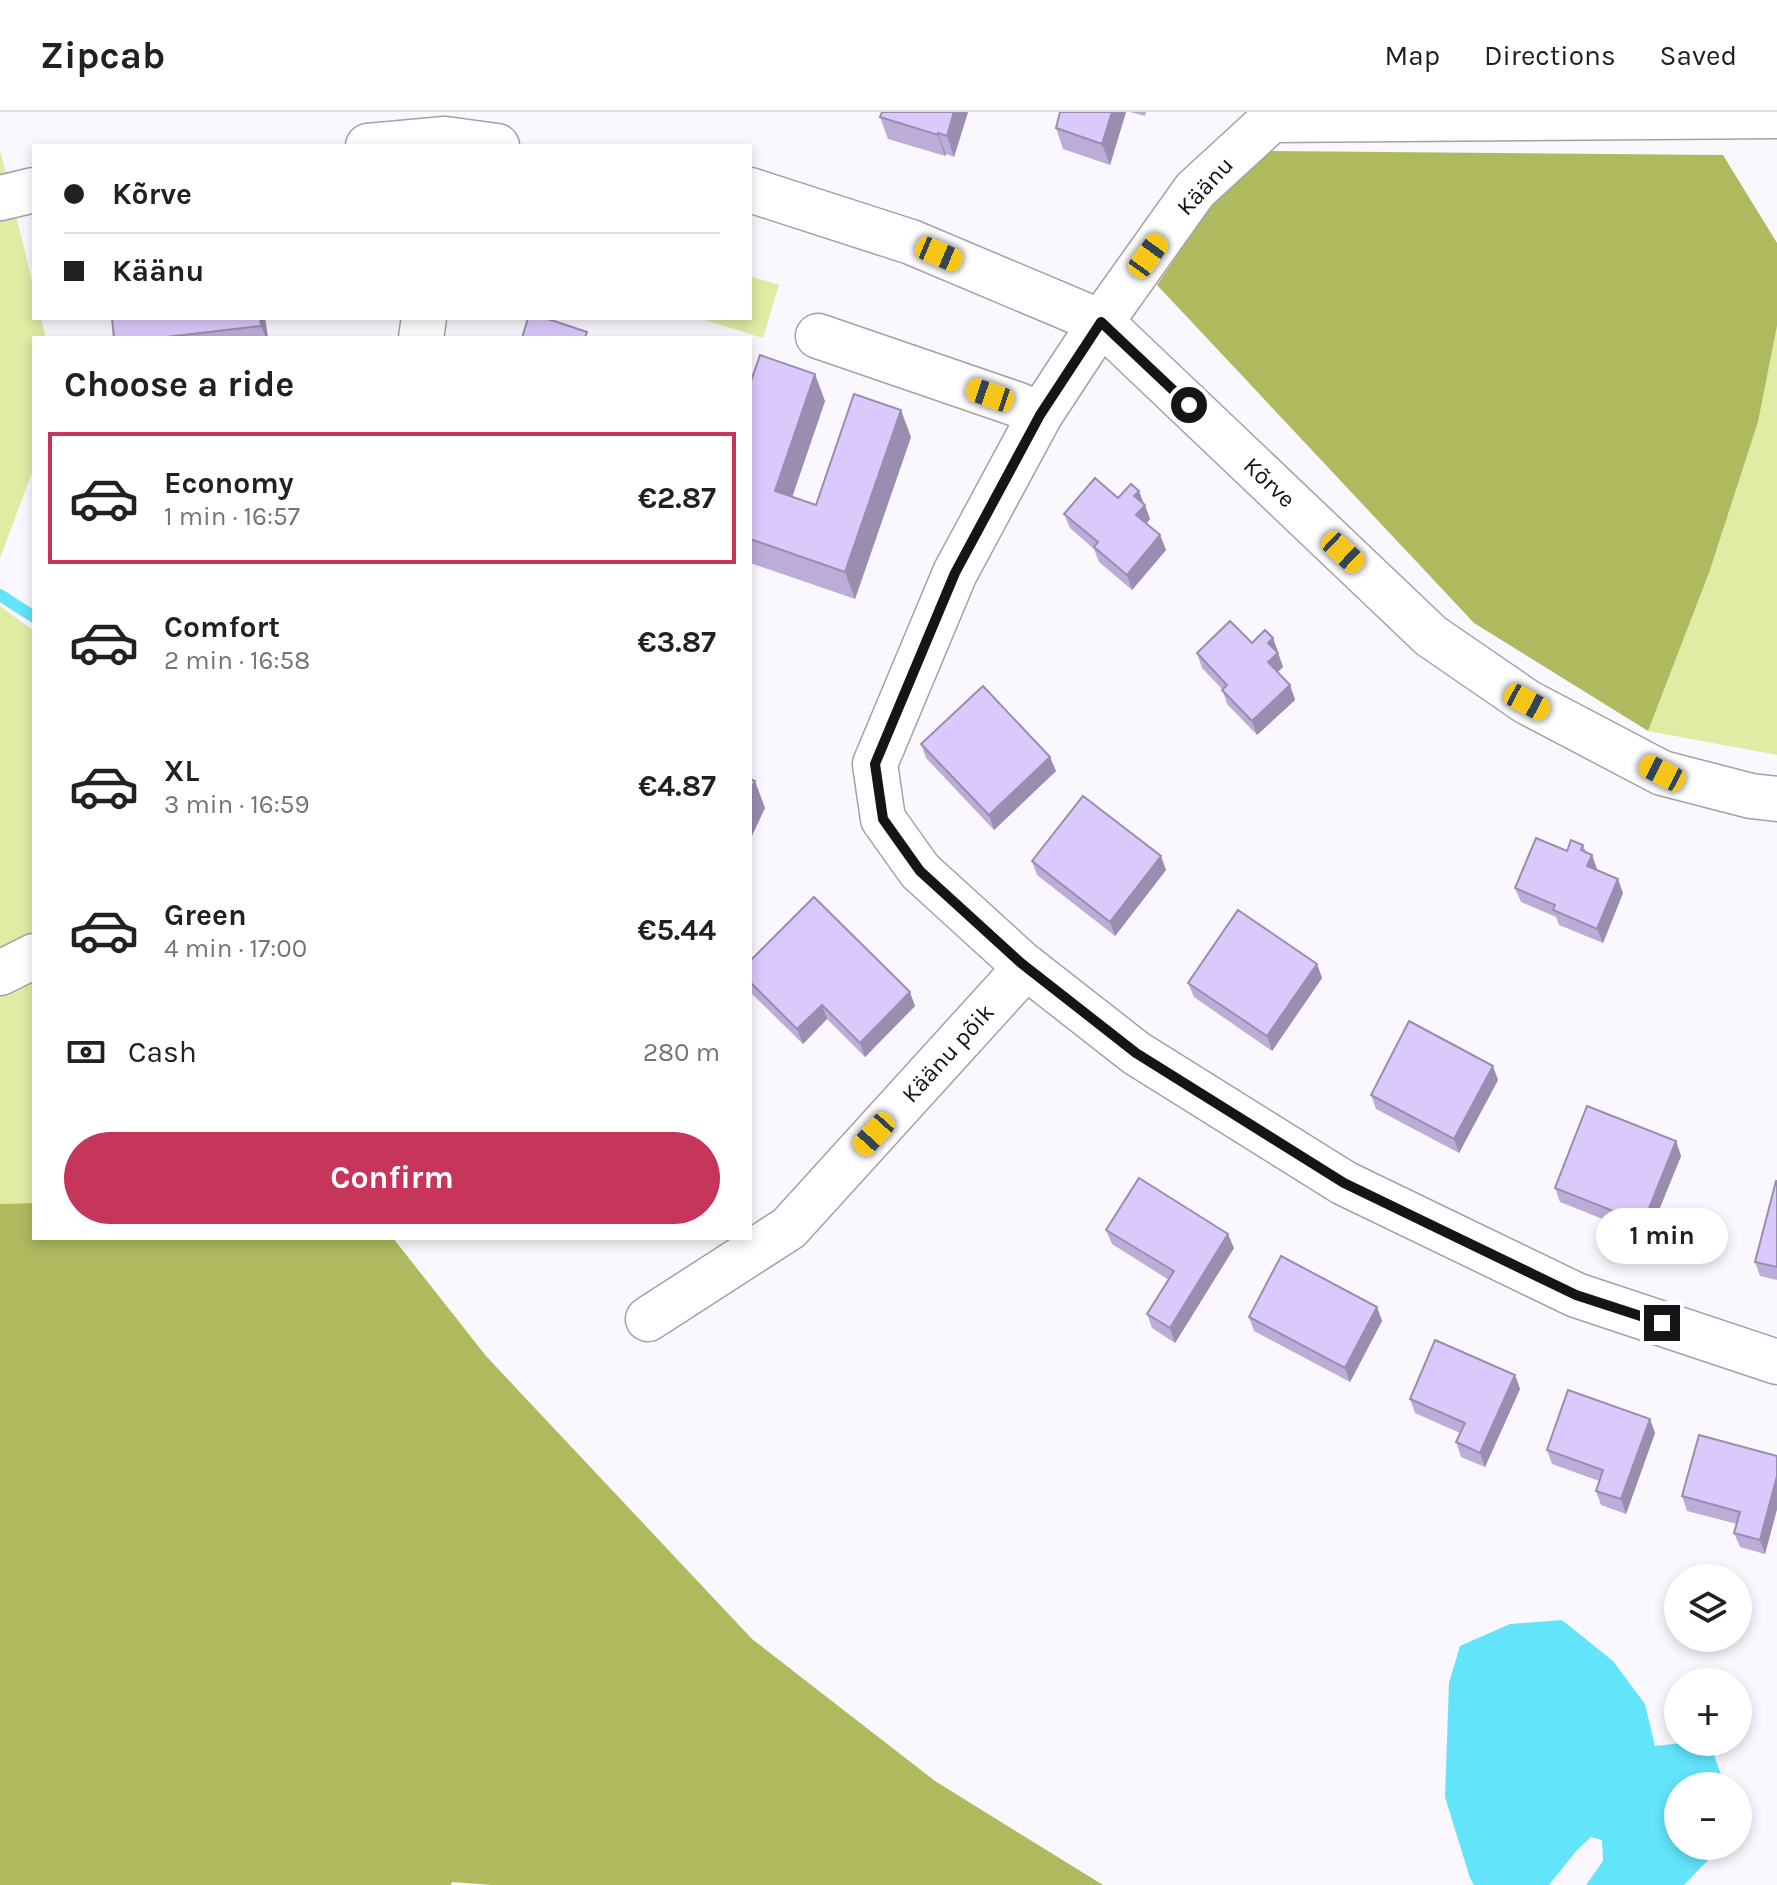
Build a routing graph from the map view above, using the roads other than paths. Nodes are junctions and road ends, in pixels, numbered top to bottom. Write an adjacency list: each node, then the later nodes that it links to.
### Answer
1 (1275, 116): 2 (street); 9 (street, Käänu)
2 (1777, 116)
3 (447, 132): 4 (street); 5 (street)
4 (379, 144)
5 (490, 144)
6 (32, 190): 8 (street)
7 (752, 191): 9 (street, Kõrve)
8 (0, 198)
9 (1101, 322): 11 (street, Käänu); 12 (street, Kõrve)
10 (818, 336): 11 (street)
11 (1040, 415): 14 (street, Käänu)
12 (1777, 799)
13 (32, 957): 15 (street)
14 (1026, 967): 16 (street, Käänu põik); 17 (street, Käänu)
15 (0, 973)
16 (648, 1319)
17 (1777, 1362)

